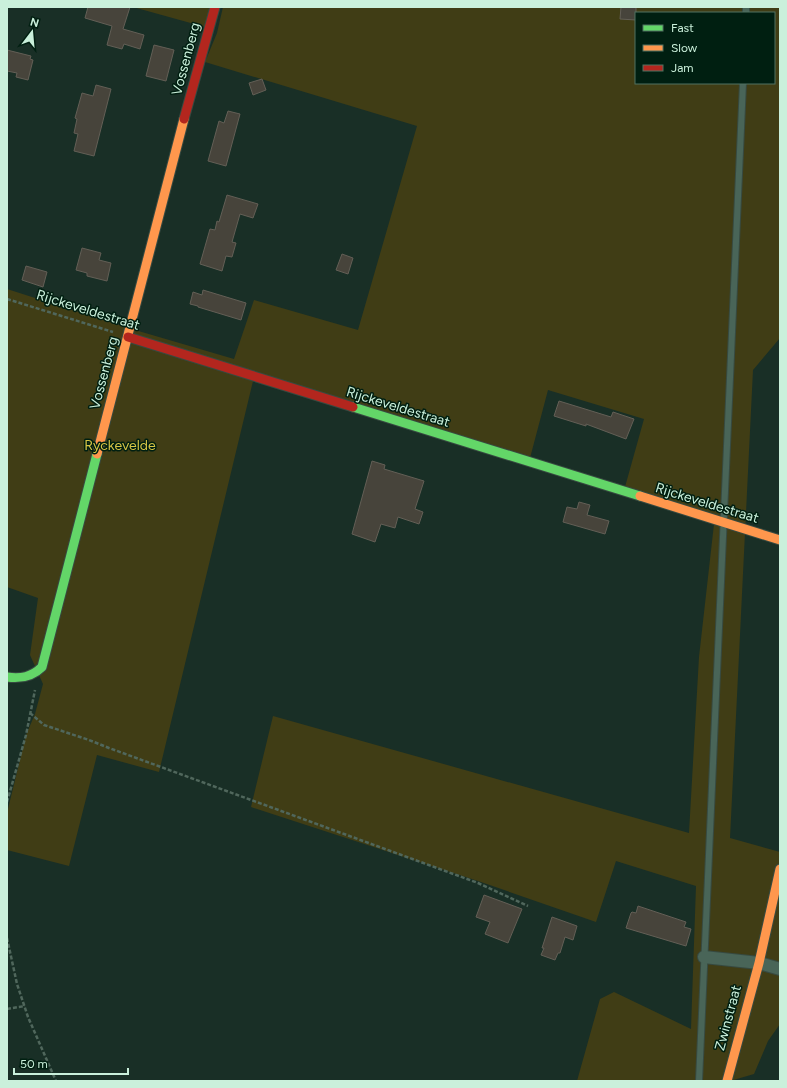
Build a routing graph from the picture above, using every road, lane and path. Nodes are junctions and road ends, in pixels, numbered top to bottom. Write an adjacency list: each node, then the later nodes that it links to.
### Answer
1 (215, 7): 4 (street, Vossenberg)
2 (743, 84): 5 (lane)
3 (7, 299): 4 (path, Rijckeveldestraat)
4 (128, 337): 5 (street, Rijckeveldestraat); 7 (street, Vossenberg)
5 (724, 524): 6 (street, Rijckeveldestraat); 14 (lane)
6 (780, 540)
7 (35, 674): 8 (street); 9 (path)
8 (7, 677)
9 (30, 713): 10 (path); 12 (path)
10 (7, 802)
11 (780, 869): 15 (street, Zwinstraat)
12 (528, 906)
13 (7, 938): 17 (path)
14 (704, 957): 15 (street); 20 (lane)
15 (759, 963): 16 (street); 21 (street, Zwinstraat)
16 (780, 969)
17 (25, 1006): 18 (path); 19 (path)
18 (7, 1009)
19 (56, 1081)
20 (699, 1081)
21 (727, 1081)

